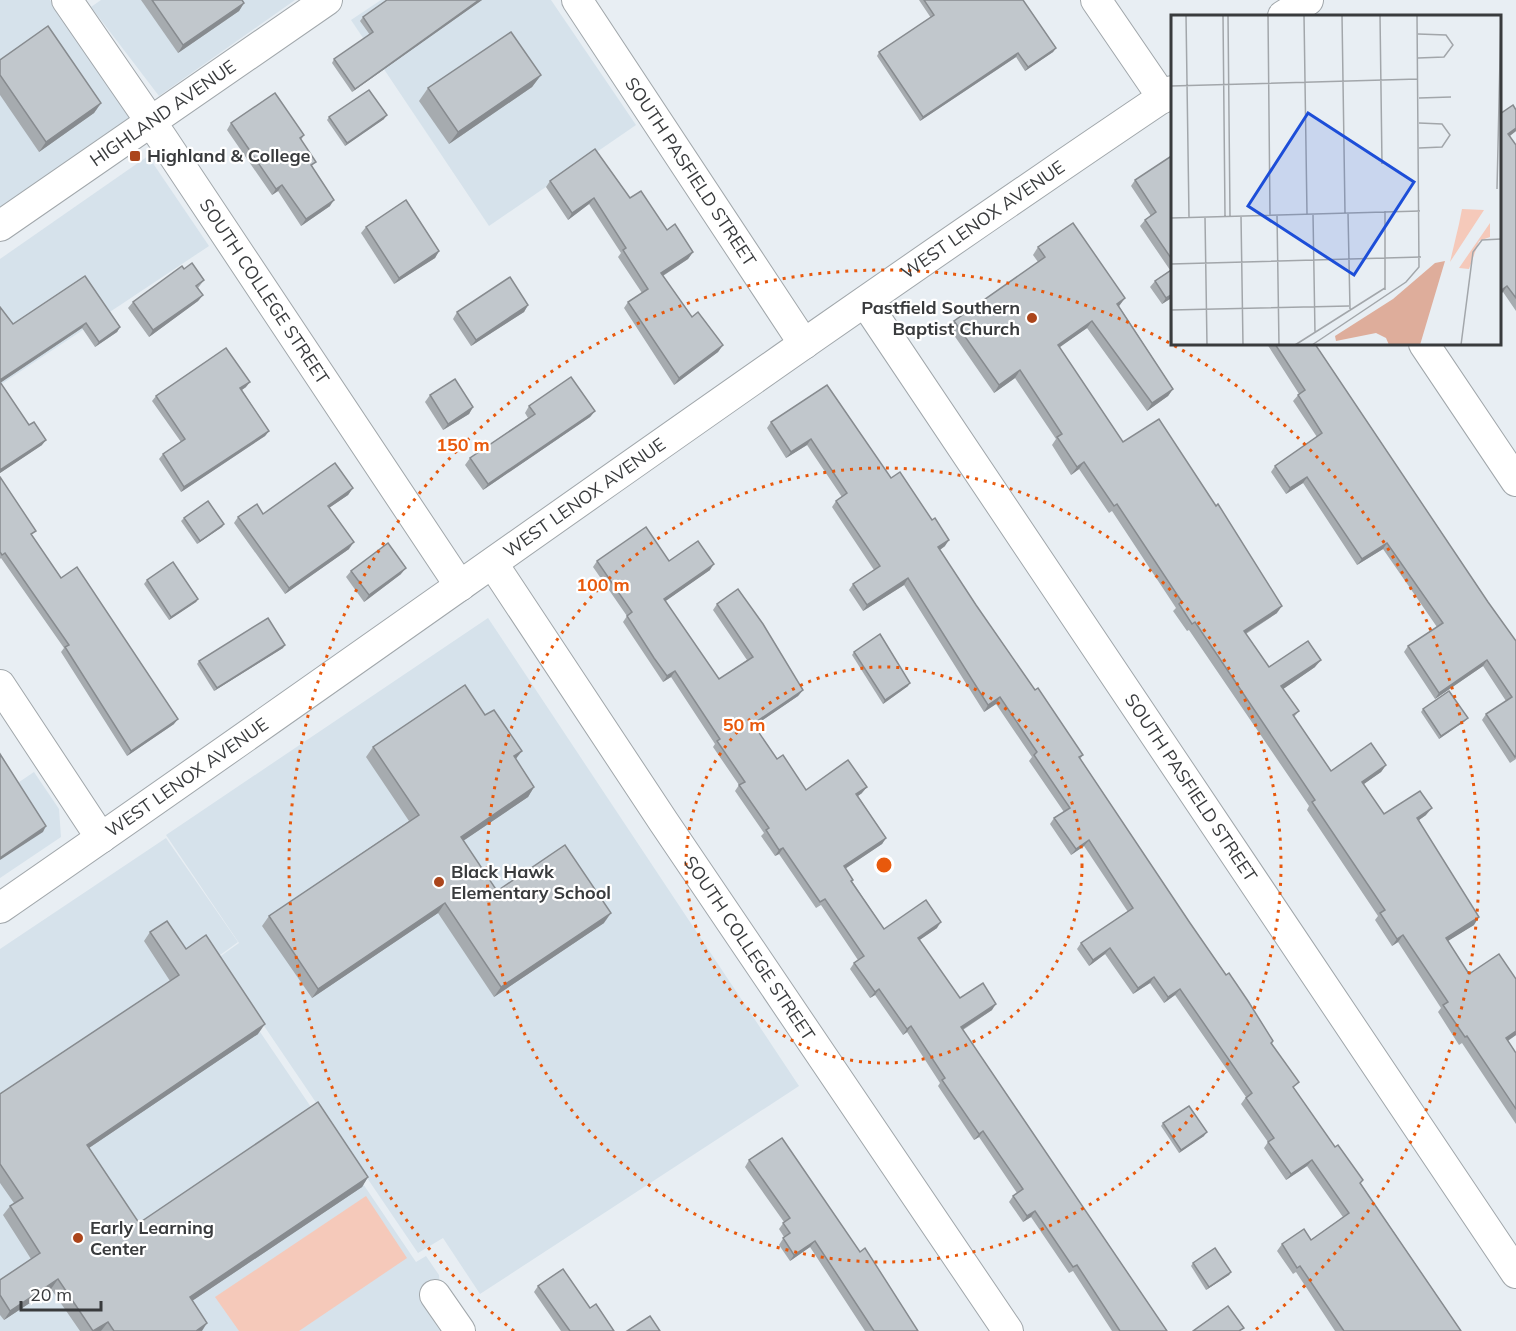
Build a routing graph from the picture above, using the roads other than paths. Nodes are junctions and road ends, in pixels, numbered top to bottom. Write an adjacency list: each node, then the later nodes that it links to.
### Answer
1 (67, 0): 8 (street, SOUTH COLLEGE STREET)
2 (327, 0): 8 (street, HIGHLAND AVENUE)
3 (577, 0): 11 (street, SOUTH PASFIELD STREET)
4 (1096, 0): 7 (street)
5 (1308, 0): 6 (street)
6 (1285, 15)
7 (1168, 94): 10 (street, WEST LENOX AVENUE)
8 (150, 122): 9 (street, HIGHLAND AVENUE); 15 (street, SOUTH COLLEGE STREET)
9 (0, 226)
10 (865, 302): 11 (street, WEST LENOX AVENUE); 19 (street, SOUTH PASFIELD STREET)
11 (804, 344): 14 (street, WEST LENOX AVENUE)
12 (1425, 345): 13 (street)
13 (1516, 481)
14 (493, 564): 15 (street, WEST LENOX AVENUE); 22 (street, SOUTH COLLEGE STREET)
15 (460, 586): 17 (street, WEST LENOX AVENUE)
16 (0, 685): 17 (street)
17 (101, 838): 18 (street, WEST LENOX AVENUE)
18 (0, 908)
19 (1516, 1273)
20 (435, 1295): 21 (street)
21 (460, 1331)
22 (1008, 1331)

